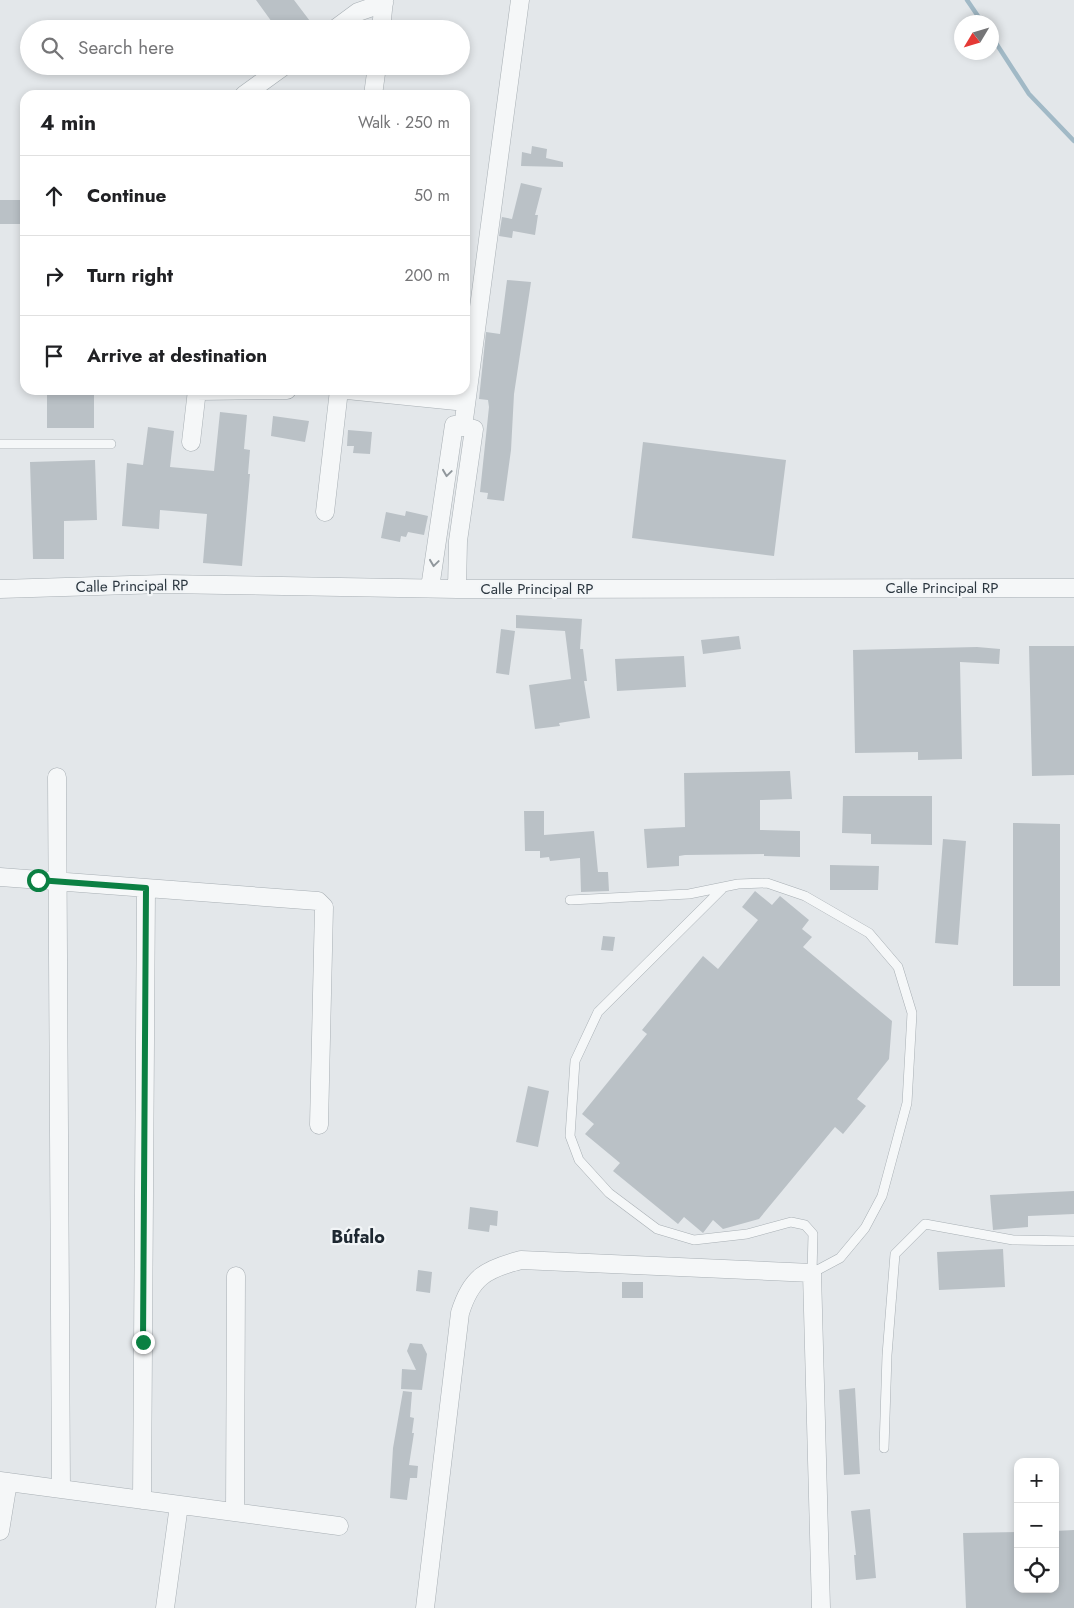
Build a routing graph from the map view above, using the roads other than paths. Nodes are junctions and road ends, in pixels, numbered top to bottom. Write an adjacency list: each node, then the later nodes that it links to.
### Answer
1 (520, 0): 9 (street)
2 (384, 2): 3 (street); 4 (street)
3 (348, 20)
4 (382, 20)
5 (272, 75): 7 (street)
6 (376, 75): 8 (street)
7 (251, 90)
8 (374, 90)
9 (470, 372)
10 (197, 395): 16 (street)
11 (338, 395): 19 (street)
12 (397, 395): 14 (street)
13 (467, 395): 14 (street)
14 (466, 402): 15 (street)
15 (464, 427): 20 (street, one-way to 20); 23 (street)
16 (191, 442)
17 (0, 444): 18 (lane)
18 (112, 444)
19 (325, 512)
20 (430, 588): 22 (street, Calle Principal RP); 23 (street, Calle Principal RP)
21 (1074, 588): 23 (street, Calle Principal RP)
22 (0, 589)
23 (457, 589)
24 (57, 777): 26 (street)
25 (0, 877): 26 (street)
26 (56, 881): 27 (street); 36 (street)
27 (146, 888): 30 (street); 37 (street)
28 (722, 889): 29 (lane); 32 (lane); 32 (lane)
29 (570, 900)
30 (319, 1125)
31 (1074, 1241): 34 (lane)
32 (812, 1272): 43 (street); 44 (street)
33 (236, 1276): 39 (street)
34 (884, 1448)
35 (4, 1482): 36 (street); 41 (street)
36 (61, 1489): 37 (street)
37 (142, 1500): 38 (street)
38 (179, 1505): 39 (street); 42 (street)
39 (235, 1512): 40 (street)
40 (338, 1526)
41 (0, 1531)
42 (165, 1608)
43 (425, 1608)
44 (821, 1608)

